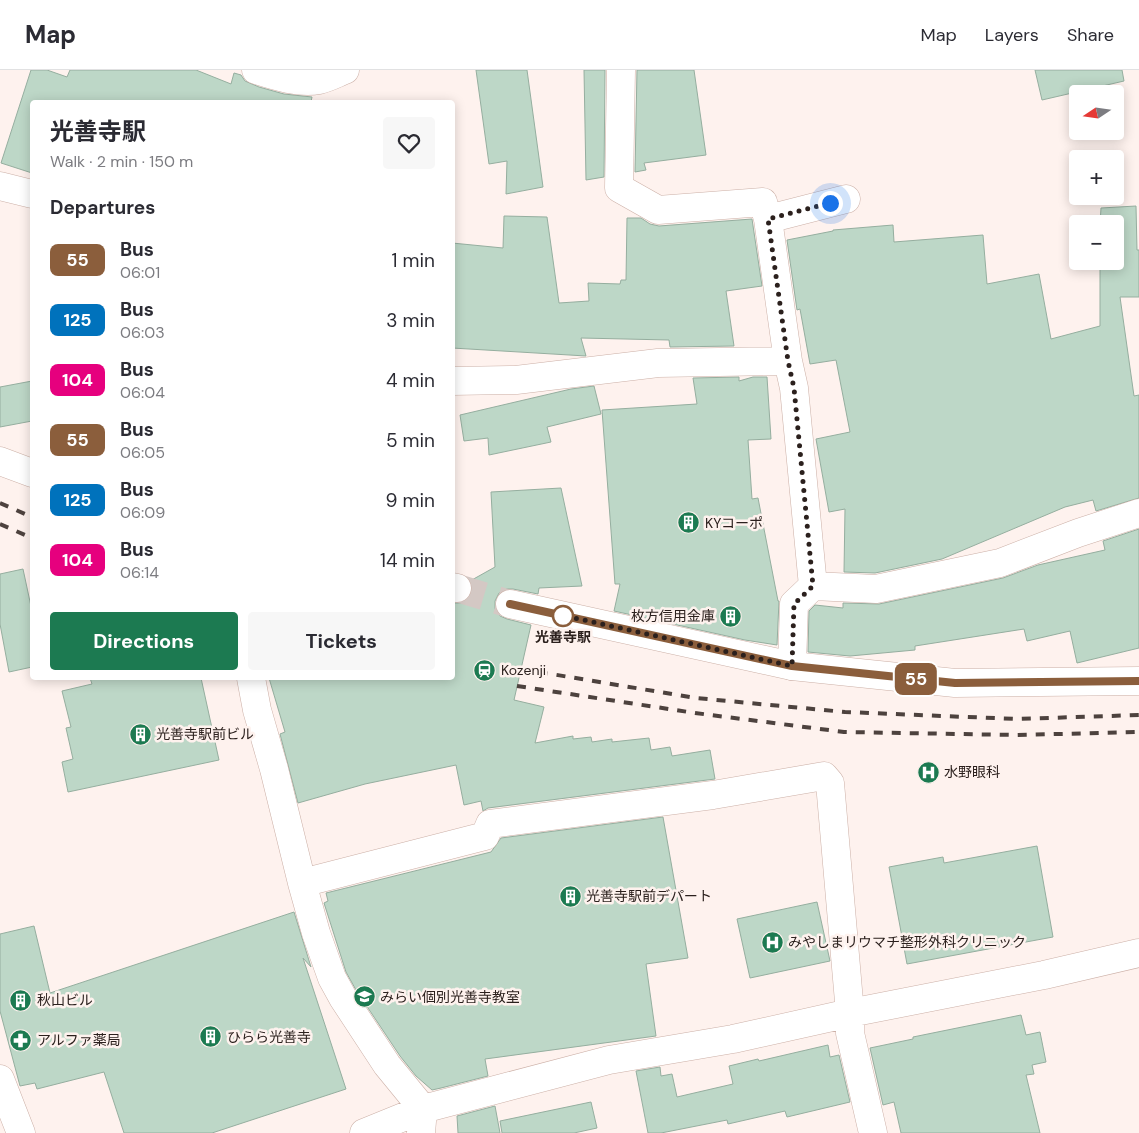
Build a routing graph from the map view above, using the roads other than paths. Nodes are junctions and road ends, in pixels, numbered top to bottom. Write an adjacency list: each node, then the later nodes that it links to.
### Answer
1 (256, 70): 4 (street)
2 (346, 70): 4 (street)
3 (621, 70): 8 (street)
4 (310, 92)
5 (0, 186): 6 (street)
6 (30, 194)
7 (846, 199): 8 (street)
8 (768, 219): 9 (street)
9 (788, 361): 10 (street); 14 (street)
10 (455, 381)
11 (0, 461): 12 (street)
12 (30, 472)
13 (1139, 513): 14 (street)
14 (813, 586): 16 (street)
15 (510, 604): 16 (street)
16 (792, 666): 18 (street)
17 (251, 680): 19 (street)
18 (1139, 686)
19 (302, 883): 21 (street); 23 (street)
20 (1139, 953): 21 (street)
21 (850, 1012): 23 (street); 26 (street)
22 (0, 1079): 24 (street)
23 (422, 1121): 25 (street)
24 (21, 1133)
25 (364, 1133)
26 (872, 1133)

